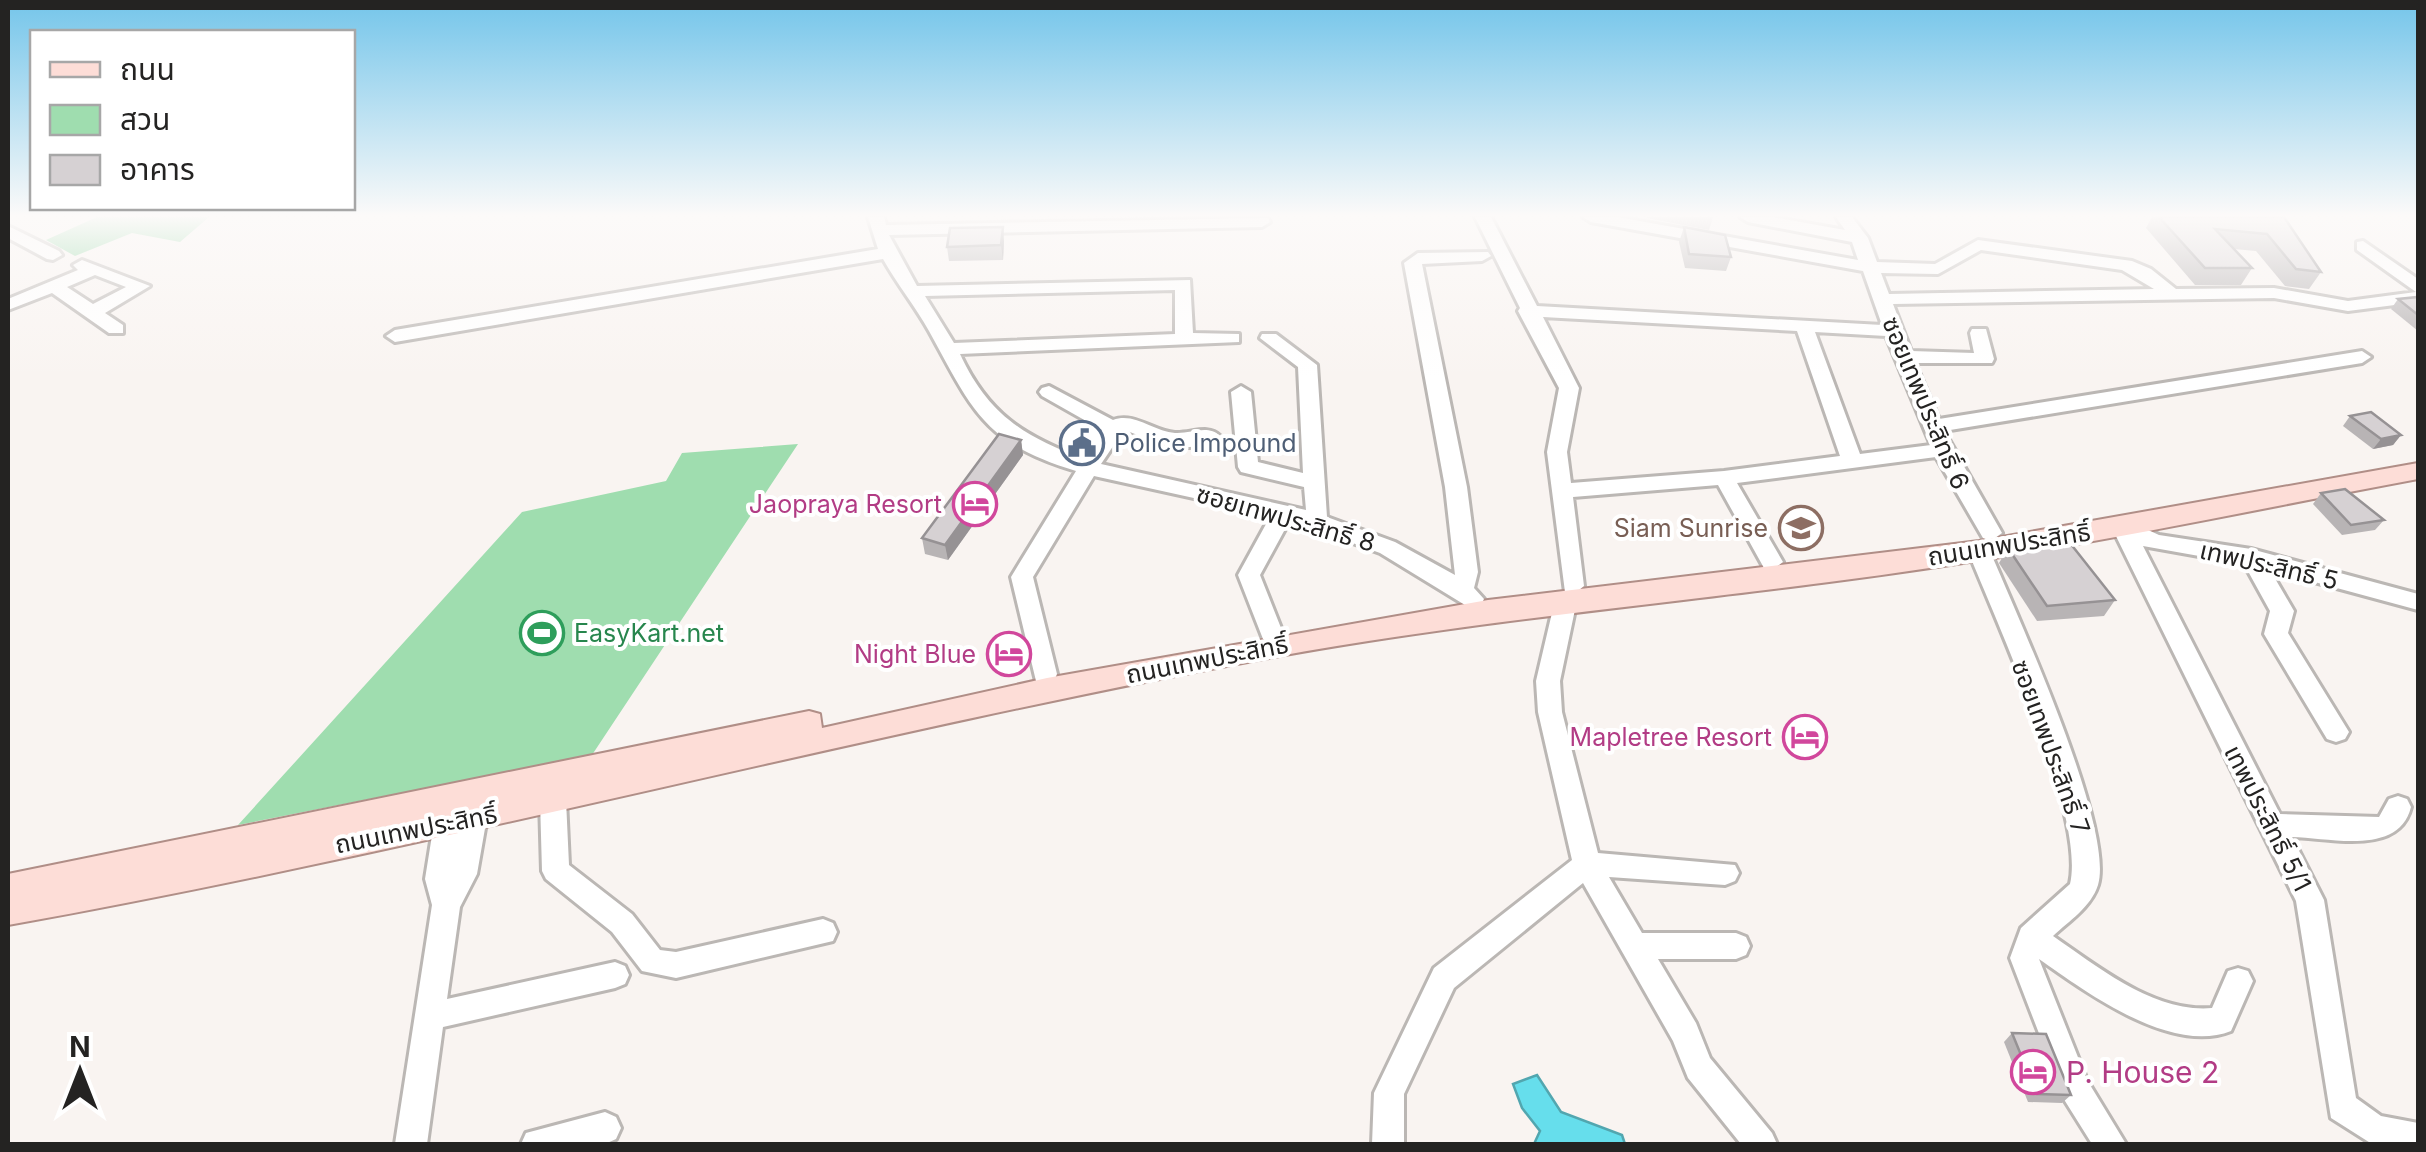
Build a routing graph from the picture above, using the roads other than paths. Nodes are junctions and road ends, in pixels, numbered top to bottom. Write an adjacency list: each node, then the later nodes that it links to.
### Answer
1 (81, 271): 10 (street)
2 (99, 271): 17 (street)
3 (786, 271): 23 (street)
4 (899, 271): 12 (street, ซอยเทพประสิทธิ์ 8)
5 (1415, 271): 50 (street)
6 (1508, 271): 18 (street)
7 (1871, 271): 15 (street, ซอยเทพประสิทธิ์ 6)
8 (2138, 271): 13 (street)
9 (2396, 271): 11 (street)
10 (54, 286): 16 (street); 17 (street)
11 (2418, 287)
12 (913, 290): 26 (street); 27 (street, ซอยเทพประสิทธิ์ 8)
13 (2172, 296): 14 (street); 15 (street)
14 (2418, 296)
15 (1883, 299): 21 (street, ซอยเทพประสิทธิ์ 6)
16 (8, 305)
17 (94, 311): 20 (street)
18 (1526, 311): 19 (street); 42 (street)
19 (1804, 326): 21 (street); 37 (street)
20 (116, 329)
21 (1895, 331): 29 (street, ซอยเทพประสิทธิ์ 6)
22 (1979, 334): 29 (street)
23 (395, 336)
24 (1232, 338): 26 (street)
25 (1268, 338): 41 (street)
26 (1184, 339): 27 (street)
27 (948, 349): 38 (street, ซอยเทพประสิทธิ์ 8)
28 (2362, 356): 32 (street)
29 (1905, 357): 32 (street, ซอยเทพประสิทธิ์ 6)
30 (1049, 392): 33 (street)
31 (1241, 392): 41 (street)
32 (1932, 426): 35 (street, ซอยเทพประสิทธิ์ 6)
33 (1113, 428): 34 (street); 38 (street)
34 (1210, 436)
35 (1942, 450): 37 (street); 46 (street, ซอยเทพประสิทธิ์ 6)
36 (2418, 457): 46 (main road, ถนนเทพประสิทธิ์)
37 (1852, 461): 40 (street)
38 (1086, 468): 43 (street, ซอยเทพประสิทธิ์ 8); 53 (street)
39 (2418, 471): 45 (main road, ถนนเทพประสิทธิ์)
40 (1724, 478): 42 (street); 48 (street)
41 (1318, 483): 44 (street)
42 (1561, 492): 49 (street)
43 (1283, 512): 44 (street, ซอยเทพประสิทธิ์ 8); 52 (street)
44 (1317, 522): 50 (street, ซอยเทพประสิทธิ์ 8)
45 (2122, 526): 46 (main road, ถนนเทพประสิทธิ์); 47 (street, เทพประสิทธิ์ 5); 58 (street, เทพประสิทธิ์ 5/1)
46 (1985, 542): 48 (main road, ถนนเทพประสิทธิ์); 49 (main road, ถนนเทพประสิทธิ์); 64 (street, ซอยเทพประสิทธิ์ 7)
47 (2251, 557): 51 (street, เทพประสิทธิ์ 5); 54 (street)
48 (1772, 562): 49 (main road, ถนนเทพประสิทธิ์)
49 (1570, 593): 50 (main road, ถนนเทพประสิทธิ์); 59 (street)
50 (1472, 600): 52 (main road, ถนนเทพประสิทธิ์); 55 (main road, ถนนเทพประสิทธิ์)
51 (2418, 602)
52 (1272, 633): 53 (main road, ถนนเทพประสิทธิ์)
53 (1045, 674): 61 (main road, ถนนเทพประสิทธิ์)
54 (2336, 732)
55 (553, 800): 57 (main road, ถนนเทพประสิทธิ์); 63 (street)
56 (2398, 808): 58 (street)
57 (461, 820): 62 (main road, ถนนเทพประสิทธิ์); 69 (street)
58 (2272, 825): 71 (street, เทพประสิทธิ์ 5/1)
59 (1587, 864): 60 (street); 65 (street); 74 (street)
60 (1726, 873)
61 (8, 889)
62 (8, 910)
63 (823, 932)
64 (2031, 937): 68 (street); 76 (street)
65 (1634, 946): 66 (street); 75 (street)
66 (1736, 946)
67 (615, 975): 69 (street)
68 (2238, 981)
69 (427, 1016): 72 (street)
70 (605, 1128): 73 (street)
71 (2418, 1139)
72 (411, 1144)
73 (538, 1144)
74 (1388, 1144)
75 (1761, 1144)
76 (2110, 1144)

